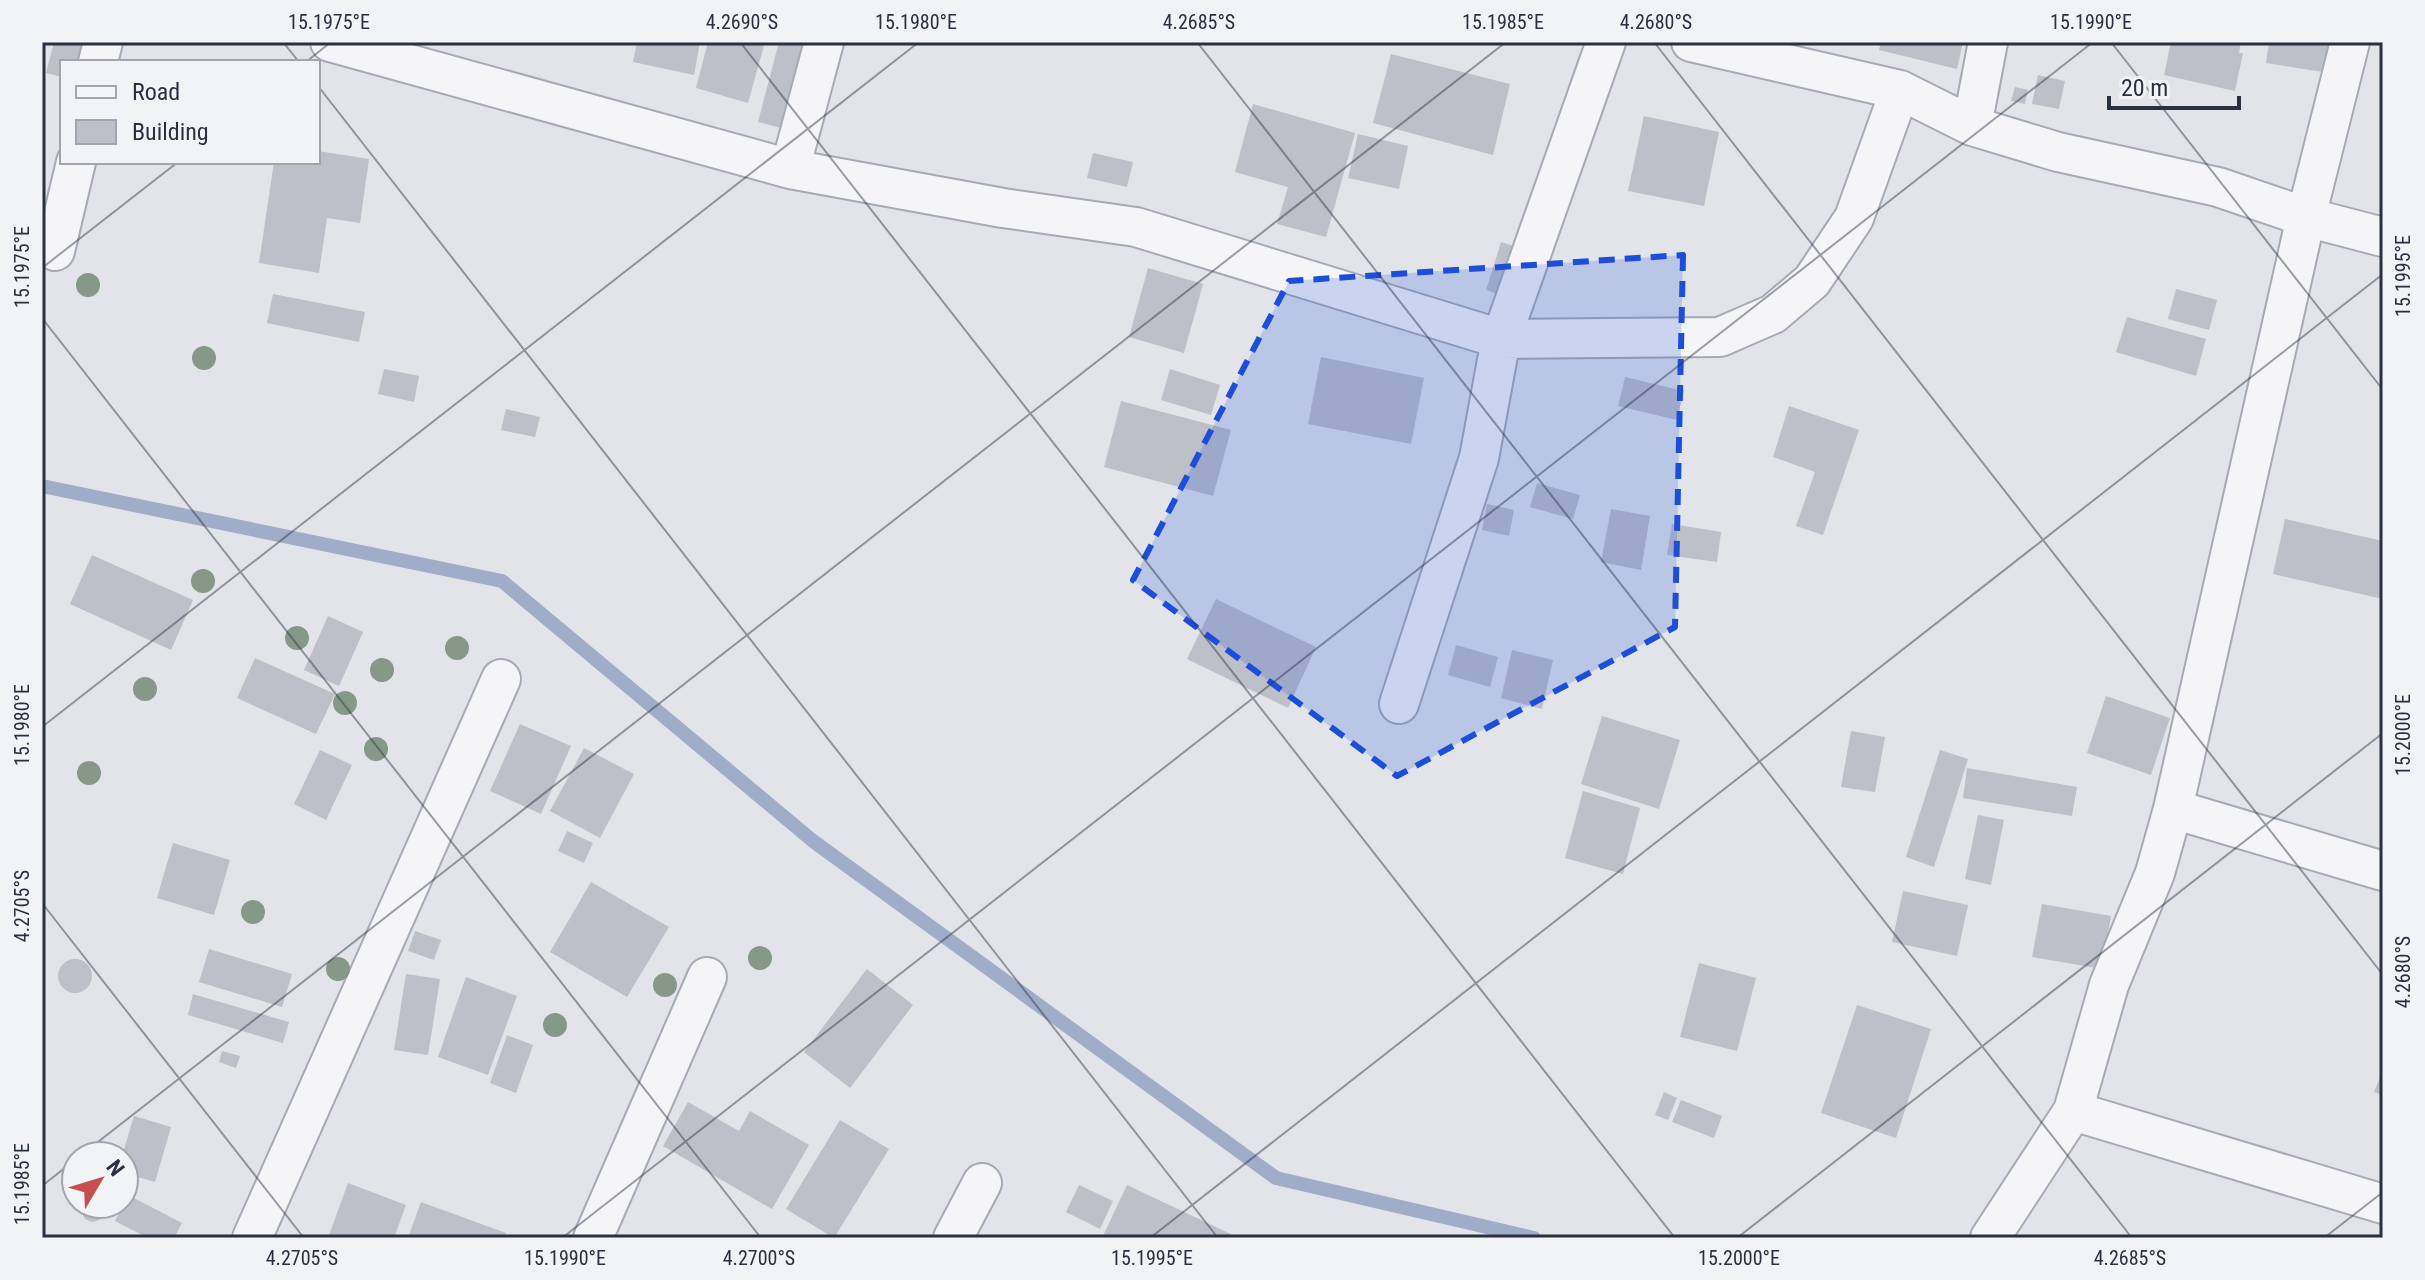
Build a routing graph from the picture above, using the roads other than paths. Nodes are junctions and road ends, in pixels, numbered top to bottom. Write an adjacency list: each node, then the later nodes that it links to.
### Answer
1 (330, 42): 10 (street)
2 (824, 42): 10 (street)
3 (1606, 42): 14 (street)
4 (1691, 42): 7 (street)
5 (1988, 42): 8 (street)
6 (2350, 42): 11 (street)
7 (1900, 90): 8 (street); 14 (street)
8 (1972, 126): 11 (street)
9 (76, 164): 13 (street)
10 (790, 169): 14 (street)
11 (2306, 217): 12 (street); 17 (street)
12 (2383, 237)
13 (55, 251)
14 (1501, 339): 16 (street)
15 (501, 679): 23 (street)
16 (1399, 704)
17 (2173, 809): 18 (street); 20 (street)
18 (2383, 871)
19 (707, 977): 24 (street)
20 (2073, 1111): 22 (street); 26 (street)
21 (982, 1183): 25 (street)
22 (2383, 1204)
23 (252, 1238)
24 (593, 1238)
25 (953, 1238)
26 (1990, 1238)

